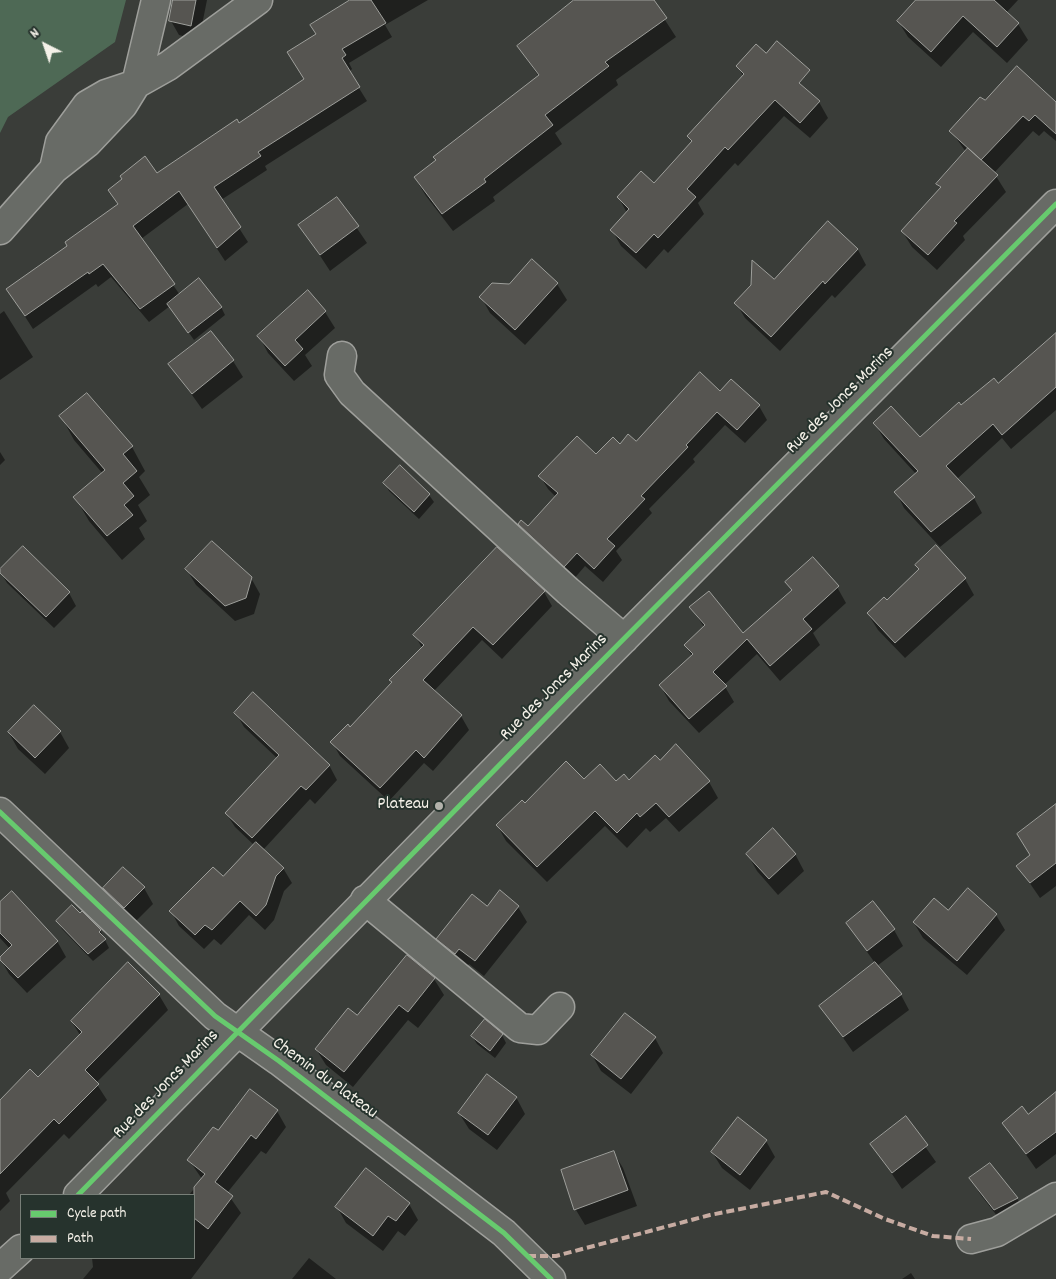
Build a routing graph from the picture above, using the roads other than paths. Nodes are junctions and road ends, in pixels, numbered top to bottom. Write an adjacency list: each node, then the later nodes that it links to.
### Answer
1 (156, 0): 3 (street)
2 (258, 0): 3 (street)
3 (136, 84): 5 (street)
4 (1056, 204): 7 (street, Rue des Joncs Marins)
5 (0, 230)
6 (342, 356): 7 (street)
7 (624, 639): 9 (street, Rue des Joncs Marins)
8 (0, 812): 11 (street, Chemin du Plateau)
9 (365, 900): 10 (street); 11 (street, Rue des Joncs Marins)
10 (560, 1007)
11 (237, 1033): 12 (street, Rue des Joncs Marins); 15 (street, Chemin du Plateau)
12 (79, 1194)
13 (1056, 1197): 14 (street)
14 (971, 1239)
15 (551, 1279)

